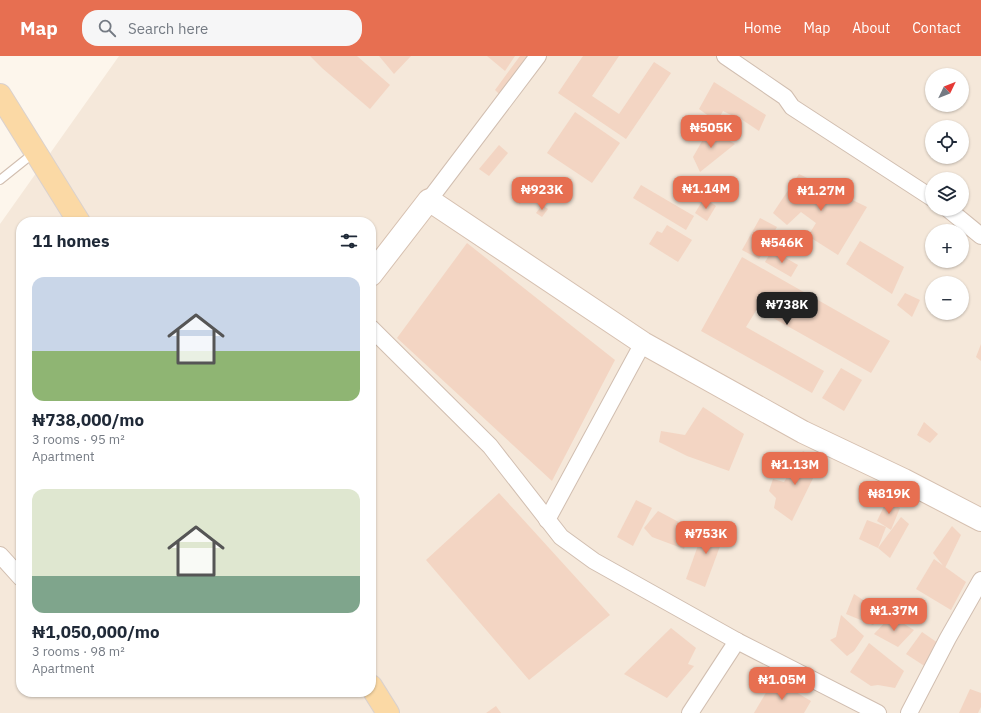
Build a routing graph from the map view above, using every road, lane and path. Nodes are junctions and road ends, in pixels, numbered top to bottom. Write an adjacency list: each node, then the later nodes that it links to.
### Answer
1 (538, 56): 7 (street)
2 (725, 56): 6 (street)
3 (0, 95): 4 (main road)
4 (35, 152): 5 (lane); 9 (main road)
5 (0, 180)
6 (925, 193)
7 (429, 200): 11 (street); 13 (street)
8 (957, 216): 10 (street)
9 (76, 217)
10 (981, 236)
11 (376, 269)
12 (376, 333): 14 (street)
13 (643, 343): 14 (street); 15 (street)
14 (547, 520): 19 (street)
15 (981, 520)
16 (0, 555): 17 (street)
17 (16, 573)
18 (981, 580): 24 (street)
19 (737, 641): 22 (street); 23 (street)
20 (376, 694): 21 (main road)
21 (388, 713)
22 (690, 713)
23 (878, 713)
24 (909, 713)

